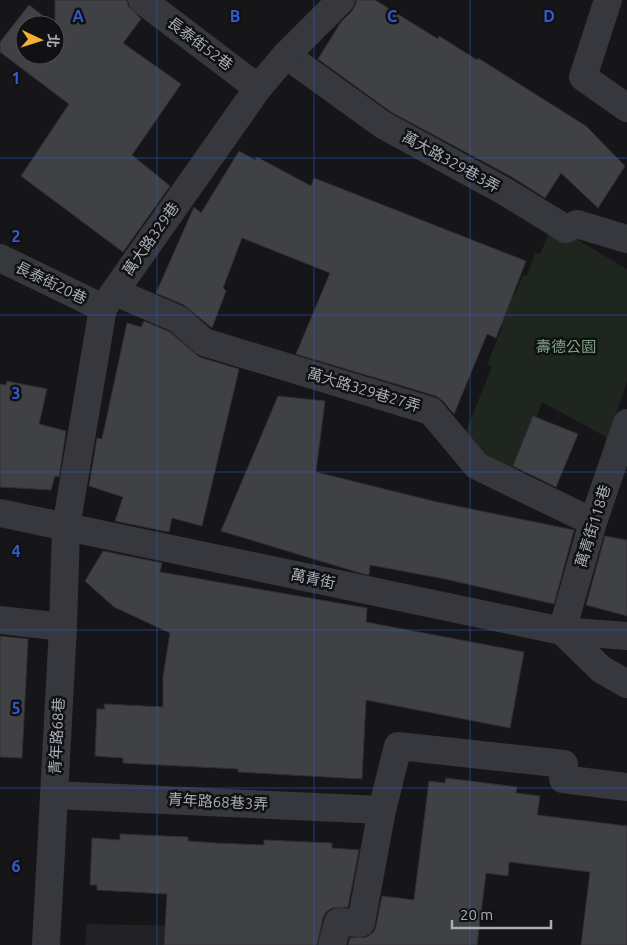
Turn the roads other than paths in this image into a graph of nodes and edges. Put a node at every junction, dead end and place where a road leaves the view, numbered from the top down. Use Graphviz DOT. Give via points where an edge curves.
graph roads {
  1 [pos="142,0"];
  2 [pos="341,0"];
  3 [pos="608,0"];
  4 [pos="286,55"];
  5 [pos="258,88"];
  6 [pos="627,108"];
  7 [pos="627,239"];
  8 [pos="0,258"];
  9 [pos="109,300"];
  10 [pos="627,423"];
  11 [pos="0,513"];
  12 [pos="593,522"];
  13 [pos="66,527"];
  14 [pos="2,620"];
  15 [pos="63,627"];
  16 [pos="562,631"];
  17 [pos="627,636"];
  18 [pos="627,684"];
  19 [pos="627,787"];
  20 [pos="54,795"];
  21 [pos="382,810"];
  22 [pos="46,945"];
  23 [pos="332,945"];
  1 -- 5 [label="street, 長泰街52巷"];
  2 -- 4 [label="street, 萬大路329巷"];
  3 -- 6 [label="street" via="583,77"];
  4 -- 5 [label="street, 萬大路329巷"];
  4 -- 7 [label="street, 萬大路329巷3弄" via="383,125 566,229 577,224"];
  5 -- 9 [label="street, 萬大路329巷"];
  8 -- 9 [label="street, 長泰街20巷"];
  9 -- 12 [label="street, 萬大路329巷27弄" via="178,319 204,342 431,411 477,466"];
  9 -- 13 [label="street, 萬大路329巷"];
  10 -- 12 [label="street, 萬青街118巷"];
  11 -- 13 [label="street, 萬青街"];
  12 -- 16 [label="street, 萬青街118巷"];
  13 -- 15 [label="street, 青年路68巷"];
  13 -- 16 [label="street, 萬青街"];
  14 -- 15 [label="street"];
  15 -- 20 [label="street, 青年路68巷"];
  16 -- 17 [label="street, 萬青街"];
  16 -- 18 [label="street" via="601,669"];
  19 -- 21 [label="street" via="563,778 564,764 398,746"];
  20 -- 21 [label="street, 青年路68巷3弄"];
  20 -- 22 [label="street, 青年路68巷"];
  21 -- 23 [label="street" via="361,923 338,922"];
}
